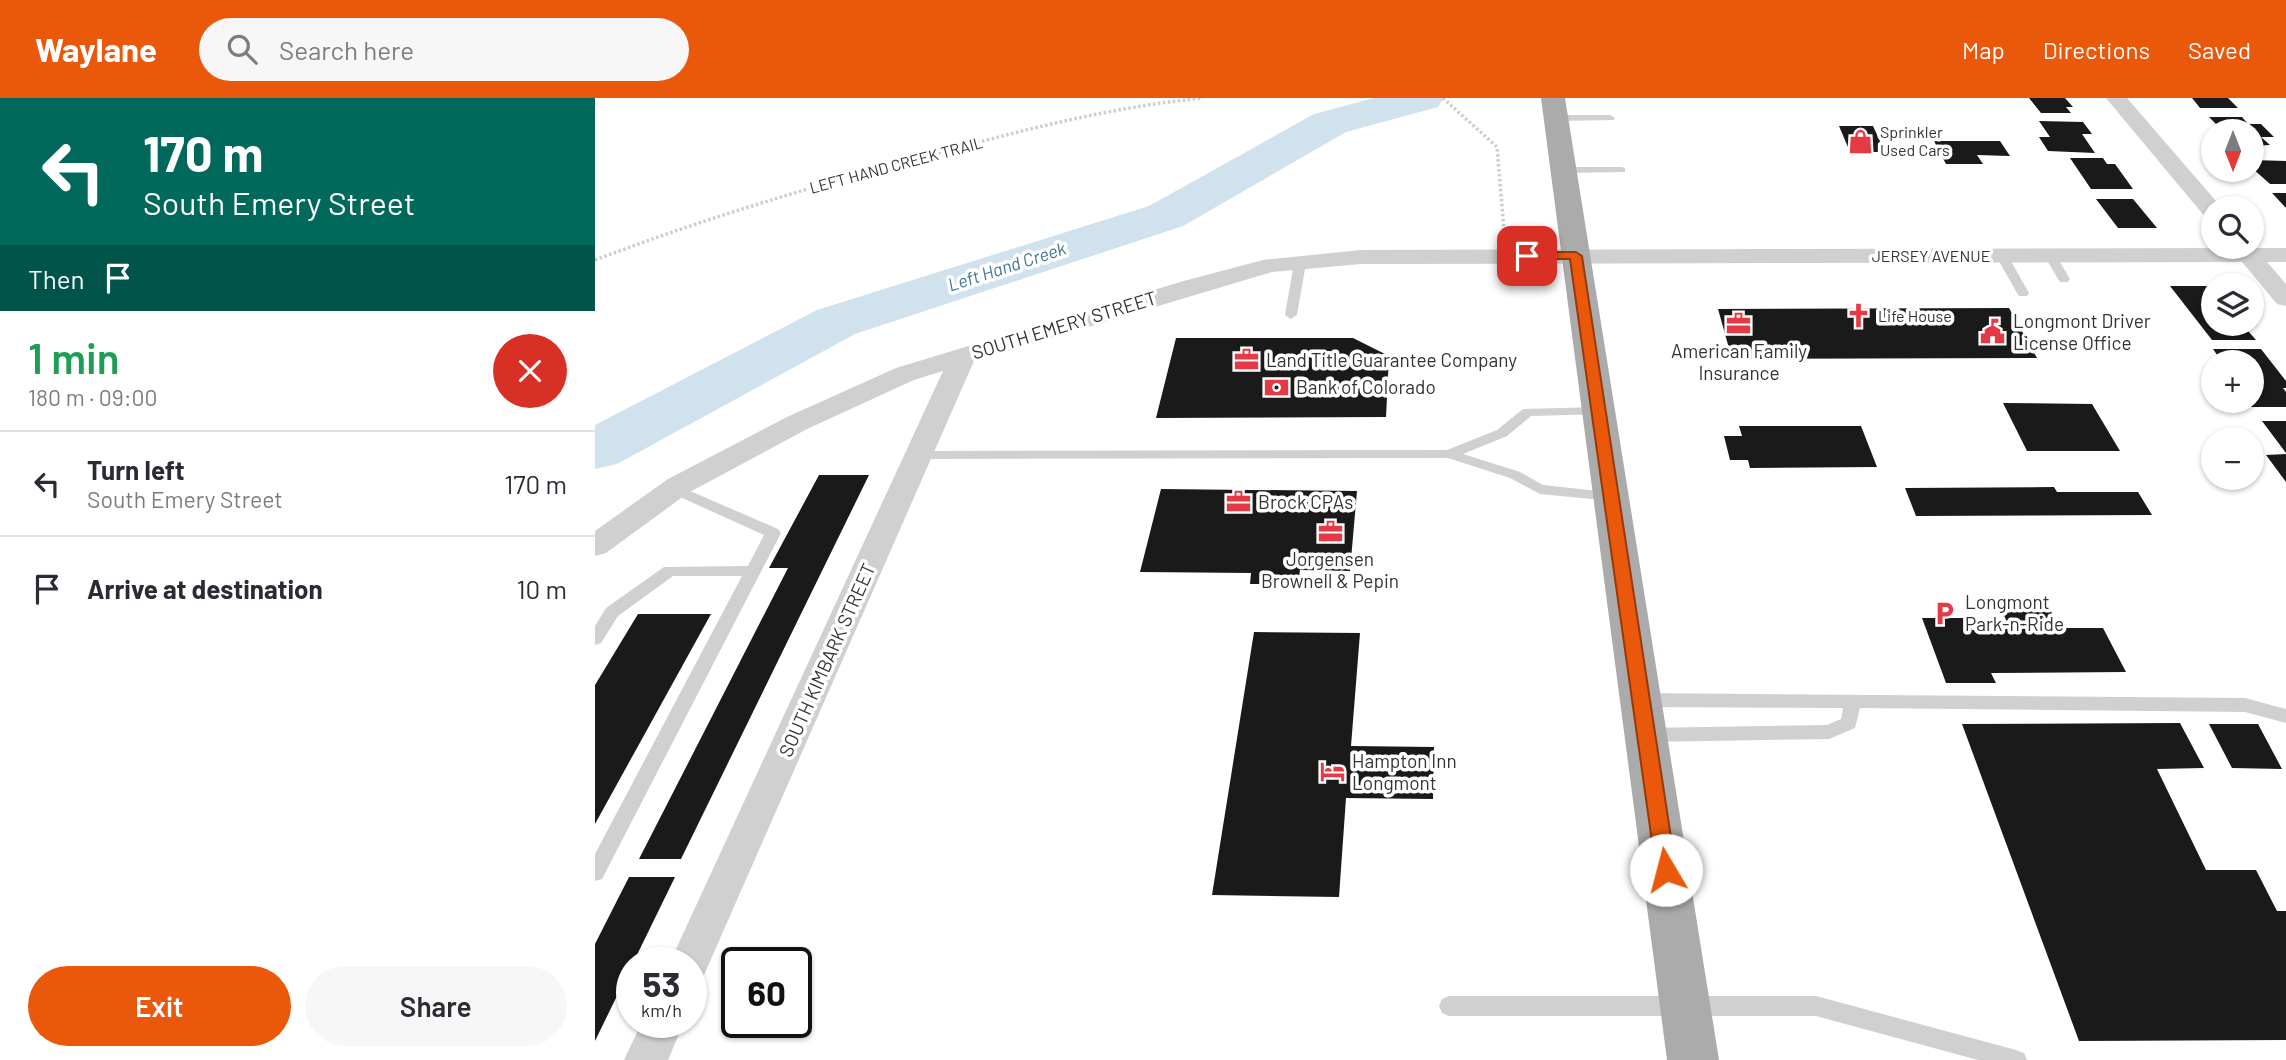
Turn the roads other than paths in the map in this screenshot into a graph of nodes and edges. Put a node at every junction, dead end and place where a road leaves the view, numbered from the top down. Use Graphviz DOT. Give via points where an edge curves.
graph roads {
  1 [pos="2116,98"];
  2 [pos="1554,108"];
  3 [pos="1610,118"];
  4 [pos="1563,170"];
  5 [pos="1621,170"];
  6 [pos="2201,199"];
  7 [pos="2201,252"];
  8 [pos="2264,253"];
  9 [pos="2286,255"];
  10 [pos="1576,256"];
  11 [pos="2002,256"];
  12 [pos="2050,256"];
  13 [pos="2252,259"];
  14 [pos="1300,263"];
  15 [pos="2064,279"];
  16 [pos="2023,293"];
  17 [pos="2286,299"];
  18 [pos="1291,315"];
  19 [pos="963,356"];
  20 [pos="1599,411"];
  21 [pos="1449,454"];
  22 [pos="920,455"];
  23 [pos="674,489"];
  24 [pos="1612,495"];
  25 [pos="595,546"];
  26 [pos="753,571"];
  27 [pos="595,639"];
  28 [pos="1853,700"];
  29 [pos="2286,716"];
  30 [pos="1644,717"];
  31 [pos="595,873"];
  32 [pos="697,947"];
  33 [pos="1449,1006"];
  34 [pos="1685,1006"];
  35 [pos="656,1038"];
  36 [pos="646,1060"];
  37 [pos="1693,1060"];
  38 [pos="2016,1060"];
  1 -- 6 [label="street"];
  2 -- 3 [label="lane"];
  2 -- 4 [label="main road"];
  4 -- 5 [label="lane"];
  4 -- 10 [label="main road"];
  7 -- 12 [label="street, JERSEY AVENUE"];
  8 -- 9 [label="street, JERSEY AVENUE"];
  10 -- 11 [label="street, JERSEY AVENUE"];
  10 -- 14 [label="street, SOUTH EMERY STREET" via="1361,257"];
  10 -- 20 [label="main road"];
  11 -- 12 [label="street, JERSEY AVENUE"];
  11 -- 16 [label="lane"];
  12 -- 15 [label="lane"];
  13 -- 17 [label="street"];
  14 -- 18 [label="lane"];
  14 -- 19 [label="street, SOUTH EMERY STREET" via="1271,265 1189,287"];
  19 -- 22 [label="street, SOUTH KIMBARK STREET"];
  19 -- 23 [label="street, SOUTH EMERY STREET" via="905,374 809,418"];
  20 -- 21 [label="lane" via="1528,412 1502,433"];
  20 -- 24 [label="main road"];
  21 -- 22 [label="lane"];
  21 -- 24 [label="lane" via="1515,475 1541,489"];
  22 -- 32 [label="street, SOUTH KIMBARK STREET"];
  23 -- 25 [label="street, SOUTH EMERY STREET"];
  23 -- 26 [label="lane" via="773,533"];
  24 -- 30 [label="main road"];
  26 -- 27 [label="lane" via="670,571 612,612"];
  26 -- 31 [label="lane"];
  28 -- 29 [label="lane" via="2245,705"];
  28 -- 30 [label="lane"];
  28 -- 30 [label="lane" via="1849,723 1829,732"];
  30 -- 34 [label="main road"];
  33 -- 34 [label="lane"];
  34 -- 37 [label="main road"];
  34 -- 38 [label="lane" via="1816,1006"];
  35 -- 36 [label="street"];
}
